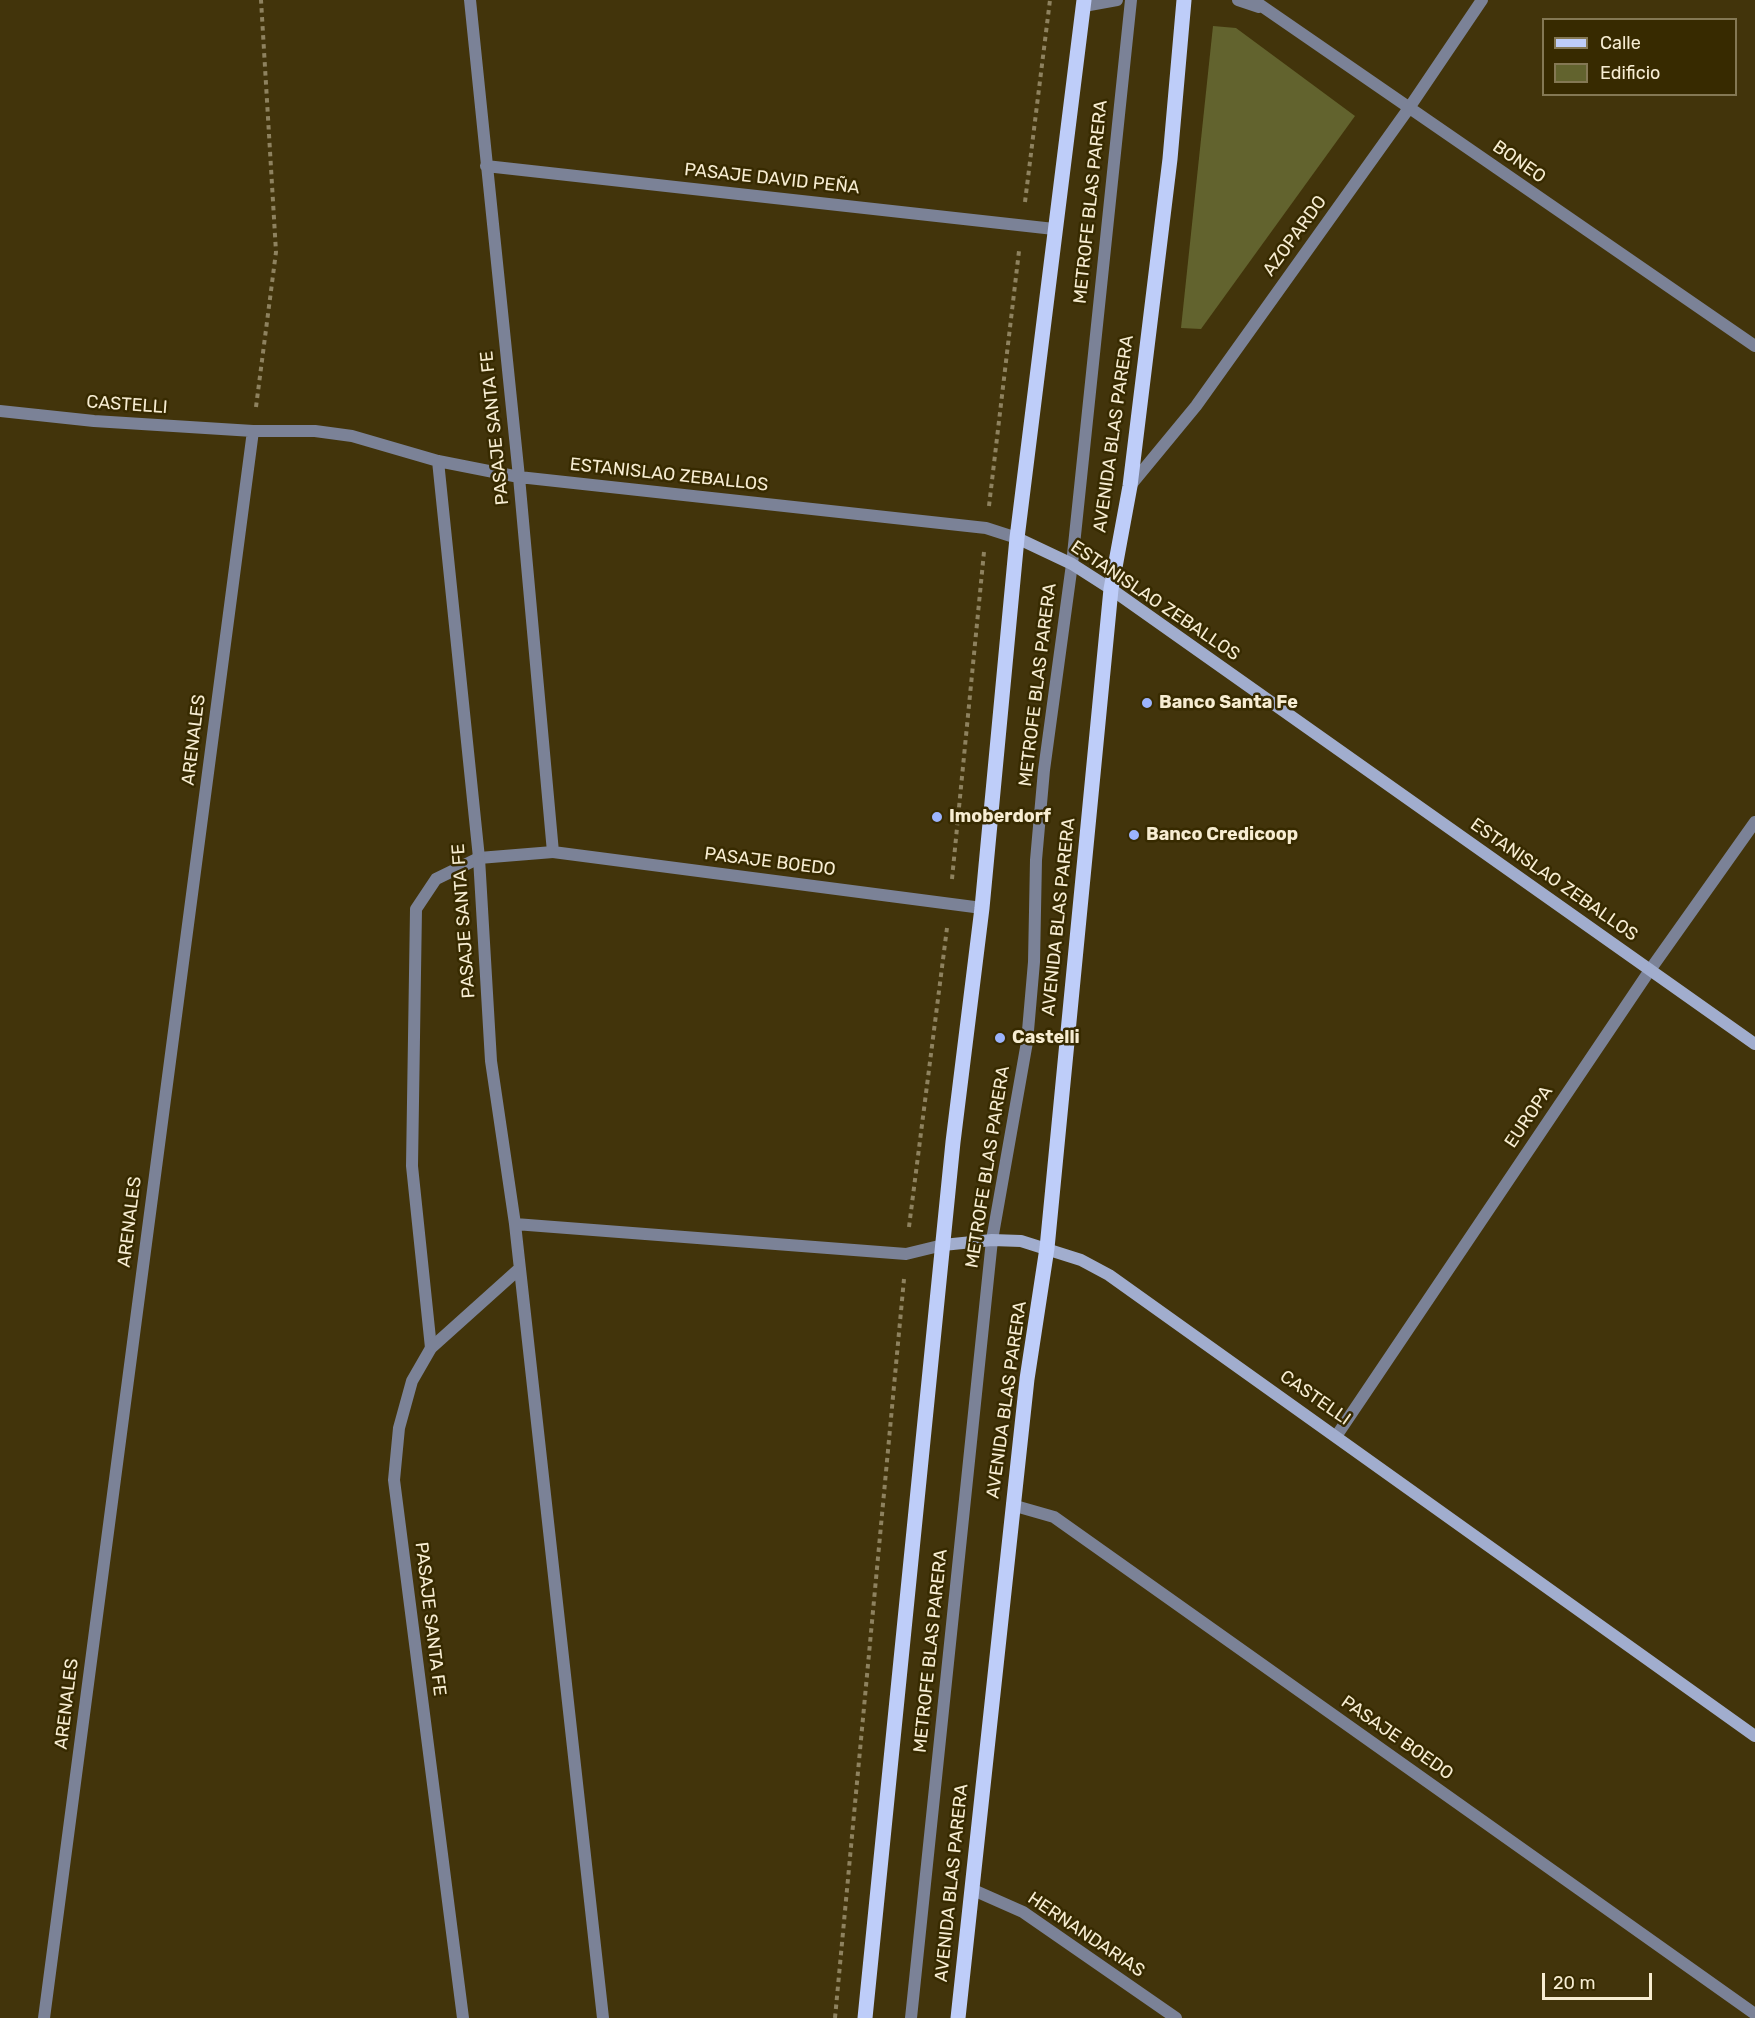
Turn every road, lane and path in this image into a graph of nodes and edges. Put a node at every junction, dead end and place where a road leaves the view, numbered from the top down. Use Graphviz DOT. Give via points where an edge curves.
graph roads {
  1 [pos="261,0"];
  2 [pos="470,0"];
  3 [pos="1050,0"];
  4 [pos="1117,0"];
  5 [pos="1131,0"];
  6 [pos="1184,0"];
  7 [pos="1238,0"];
  8 [pos="1482,0"];
  9 [pos="1084,3"];
  10 [pos="1258,4"];
  11 [pos="1409,108"];
  12 [pos="486,166"];
  13 [pos="1022,225"];
  14 [pos="1054,229"];
  15 [pos="1755,346"];
  16 [pos="0,411"];
  17 [pos="253,431"];
  18 [pos="438,461"];
  19 [pos="519,477"];
  20 [pos="1130,486"];
  21 [pos="986,528"];
  22 [pos="1017,538"];
  23 [pos="1072,564"];
  24 [pos="1111,589"];
  25 [pos="1755,822"];
  26 [pos="553,852"];
  27 [pos="479,858"];
  28 [pos="950,904"];
  29 [pos="982,908"];
  30 [pos="1650,970"];
  31 [pos="1755,1044"];
  32 [pos="515,1224"];
  33 [pos="992,1240"];
  34 [pos="943,1245"];
  35 [pos="1047,1248"];
  36 [pos="906,1254"];
  37 [pos="519,1269"];
  38 [pos="431,1348"];
  39 [pos="1336,1435"];
  40 [pos="1012,1504"];
  41 [pos="1755,1736"];
  42 [pos="971,1889"];
  43 [pos="1755,2014"];
  44 [pos="44,2018"];
  45 [pos="463,2018"];
  46 [pos="603,2018"];
  47 [pos="835,2018"];
  48 [pos="865,2018"];
  49 [pos="911,2018"];
  50 [pos="958,2018"];
  51 [pos="1176,2018"];
  1 -- 17 [label="path" via="276,252"];
  2 -- 12 [label="street, PASAJE SANTA FE"];
  3 -- 13 [label="path"];
  4 -- 9 [label="street"];
  5 -- 23 [label="street, METROFE BLAS PARERA"];
  6 -- 20 [label="main road, AVENIDA BLAS PARERA" via="1170,159"];
  7 -- 10 [label="street, BONEO"];
  8 -- 11 [label="street, AZOPARDO"];
  9 -- 14 [label="main road"];
  10 -- 11 [label="street, BONEO"];
  11 -- 15 [label="street, BONEO"];
  11 -- 20 [label="street, AZOPARDO" via="1196,405"];
  12 -- 13 [label="street, PASAJE DAVID PEÑA"];
  12 -- 19 [label="street, PASAJE SANTA FE"];
  13 -- 14 [label="street, PASAJE DAVID PEÑA"];
  13 -- 21 [label="path"];
  14 -- 22 [label="main road"];
  16 -- 17 [label="street, CASTELLI"];
  17 -- 18 [label="street, ESTANISLAO ZEBALLOS" via="315,431 352,436"];
  17 -- 44 [label="street, ARENALES"];
  18 -- 19 [label="street, ESTANISLAO ZEBALLOS"];
  18 -- 27 [label="street, PASAJE SANTA FE"];
  19 -- 21 [label="street, ESTANISLAO ZEBALLOS"];
  19 -- 26 [label="street, PASAJE SANTA FE"];
  20 -- 24 [label="main road, AVENIDA BLAS PARERA"];
  21 -- 22 [label="street, ESTANISLAO ZEBALLOS"];
  21 -- 28 [label="path"];
  22 -- 23 [label="main road, ESTANISLAO ZEBALLOS"];
  22 -- 29 [label="main road"];
  23 -- 24 [label="main road, ESTANISLAO ZEBALLOS"];
  23 -- 33 [label="street, METROFE BLAS PARERA" via="1044,770 1027,1042"];
  24 -- 30 [label="main road, ESTANISLAO ZEBALLOS"];
  24 -- 35 [label="main road, AVENIDA BLAS PARERA"];
  25 -- 30 [label="street, EUROPA"];
  26 -- 27 [label="street, PASAJE BOEDO"];
  26 -- 28 [label="street, PASAJE BOEDO"];
  27 -- 32 [label="street, PASAJE SANTA FE" via="491,1061"];
  27 -- 38 [label="street" via="436,879 416,909 412,1166"];
  28 -- 29 [label="street, PASAJE BOEDO"];
  28 -- 36 [label="path"];
  29 -- 34 [label="main road"];
  30 -- 31 [label="main road, ESTANISLAO ZEBALLOS"];
  30 -- 39 [label="street, EUROPA"];
  32 -- 36 [label="street, CASTELLI"];
  32 -- 37 [label="street, PASAJE SANTA FE"];
  33 -- 34 [label="main road, CASTELLI"];
  33 -- 35 [label="main road, CASTELLI" via="1021,1241"];
  33 -- 49 [label="street, METROFE BLAS PARERA"];
  34 -- 36 [label="street, CASTELLI"];
  34 -- 48 [label="main road"];
  35 -- 39 [label="main road, CASTELLI" via="1109,1275"];
  35 -- 40 [label="main road, AVENIDA BLAS PARERA"];
  36 -- 47 [label="path"];
  37 -- 38 [label="street, PASAJE SANTA FE"];
  37 -- 46 [label="street, PASAJE SANTA FE"];
  38 -- 45 [label="street, PASAJE SANTA FE" via="412,1381 399,1428 394,1480"];
  39 -- 41 [label="main road, CASTELLI"];
  40 -- 42 [label="main road, AVENIDA BLAS PARERA"];
  40 -- 43 [label="street, PASAJE BOEDO" via="1054,1516"];
  42 -- 50 [label="main road, AVENIDA BLAS PARERA"];
  42 -- 51 [label="street, HERNANDARIAS" via="1023,1912"];
}
